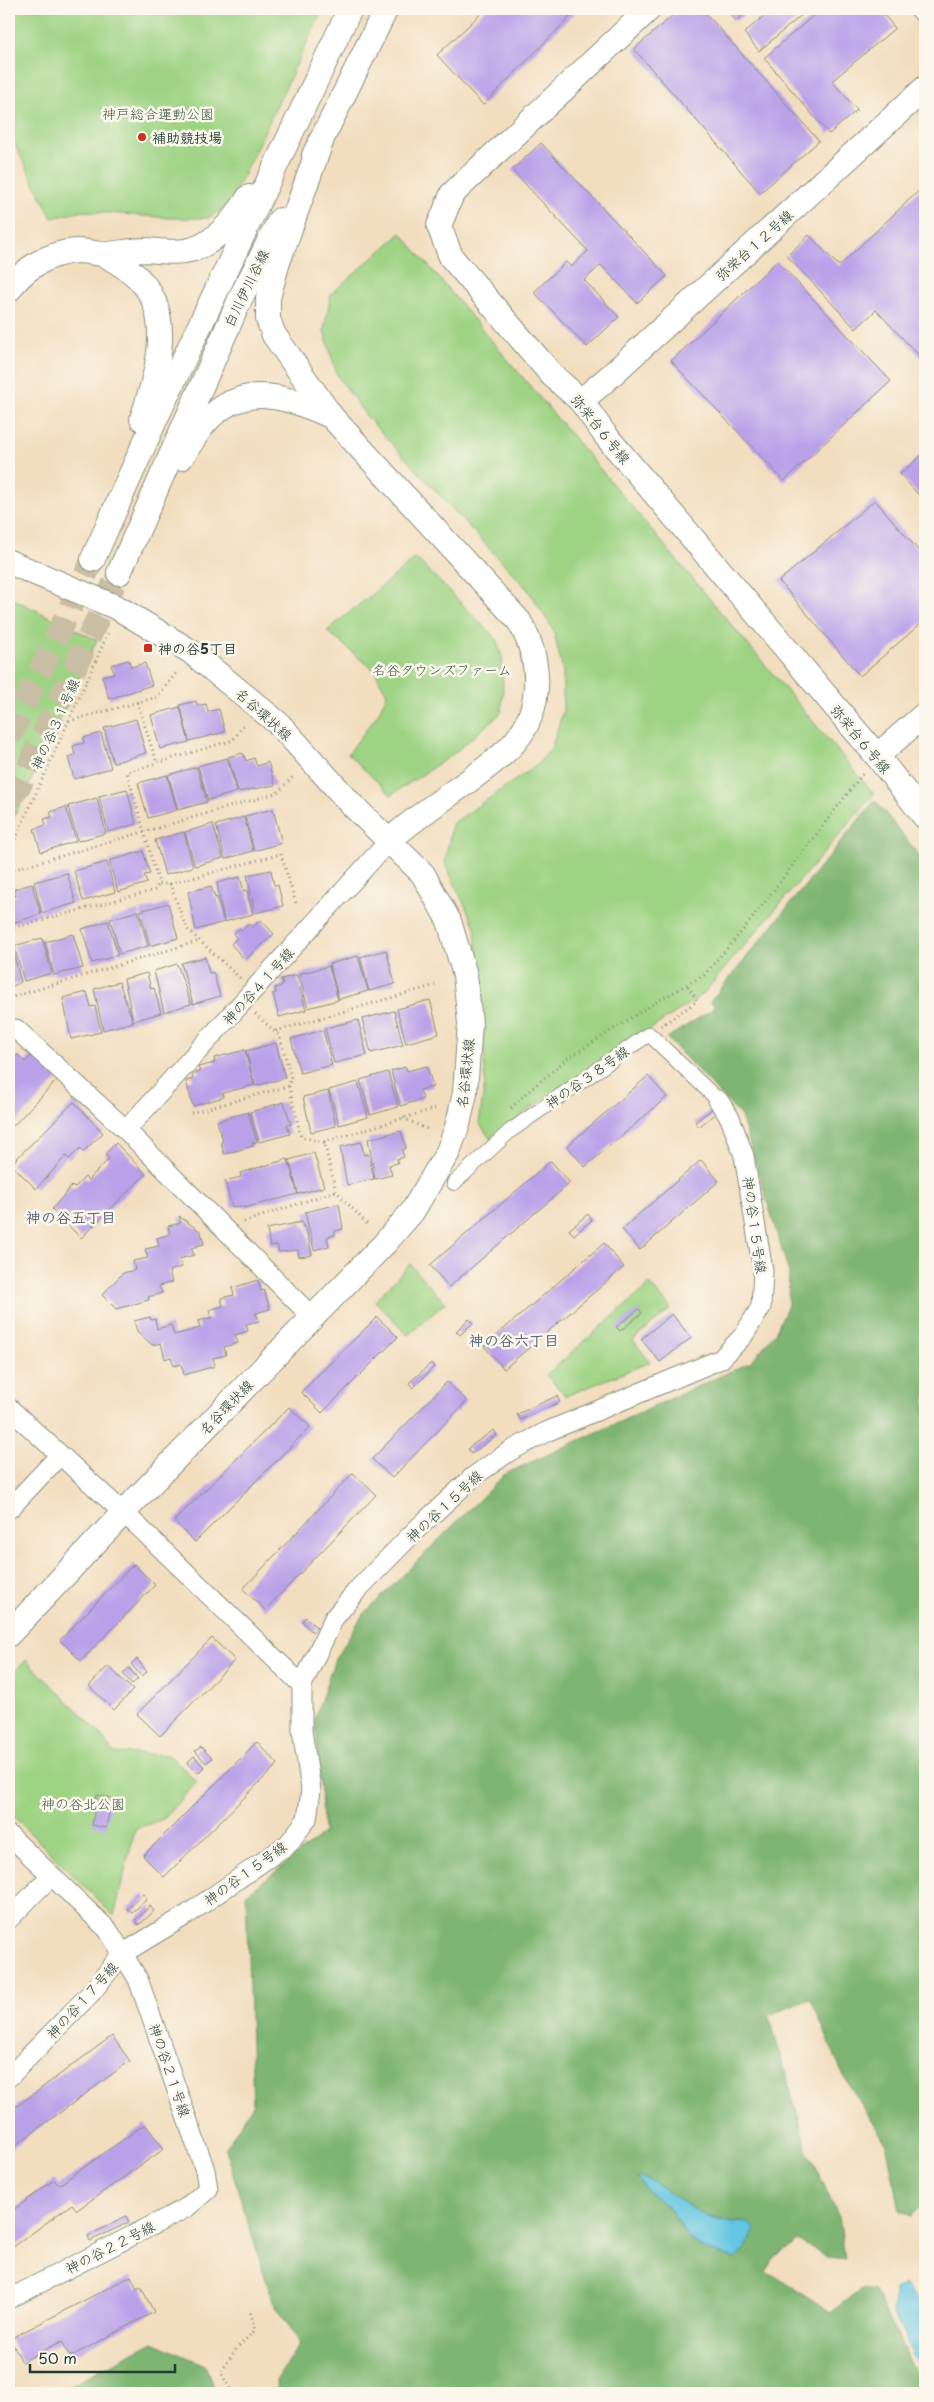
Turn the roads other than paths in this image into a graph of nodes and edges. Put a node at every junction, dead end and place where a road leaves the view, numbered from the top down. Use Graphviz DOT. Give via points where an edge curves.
graph roads {
  1 [pos="350,9"];
  2 [pos="386,9"];
  3 [pos="649,9"];
  4 [pos="925,88"];
  5 [pos="321,142"];
  6 [pos="282,151"];
  7 [pos="104,254"];
  8 [pos="9,290"];
  9 [pos="581,401"];
  10 [pos="331,416"];
  11 [pos="153,496"];
  12 [pos="109,522"];
  13 [pos="93,559"];
  14 [pos="9,562"];
  15 [pos="119,573"];
  16 [pos="925,714"];
  17 [pos="877,756"];
  18 [pos="925,817"];
  19 [pos="389,841"];
  20 [pos="16,1029"];
  21 [pos="718,1100"];
  22 [pos="126,1130"];
  23 [pos="454,1183"];
  24 [pos="313,1318"];
  25 [pos="9,1408"];
  26 [pos="59,1456"];
  27 [pos="9,1509"];
  28 [pos="123,1513"];
  29 [pos="9,1634"];
  30 [pos="302,1685"];
  31 [pos="9,1836"];
  32 [pos="51,1876"];
  33 [pos="9,1919"];
  34 [pos="122,1954"];
  35 [pos="9,2077"];
  36 [pos="208,2189"];
  37 [pos="9,2299"];
  1 -- 6 [label="street, 白川伊川谷線"];
  2 -- 5 [label="street, 白川伊川谷線"];
  3 -- 9 [label="street, 弥栄台６号線" via="452,194 439,226 452,257 552,375"];
  4 -- 9 [label="street, 弥栄台１２号線"];
  5 -- 10 [label="street" via="277,266 268,298 268,319 274,335"];
  5 -- 11 [label="street, 白川伊川谷線" via="241,297"];
  6 -- 7 [label="street" via="235,218 214,238 178,253 144,250"];
  6 -- 12 [label="street, 白川伊川谷線"];
  7 -- 8 [label="street" via="77,251 46,258 30,267"];
  7 -- 12 [label="street" via="139,278 157,309 161,328 160,352 151,392"];
  9 -- 17 [label="street, 弥栄台６号線" via="606,436"];
  10 -- 11 [label="street" via="298,401 254,394 235,401 204,423"];
  10 -- 19 [label="street" via="519,621 527,634 536,665 534,703 526,725 506,752"];
  11 -- 15 [label="street, 白川伊川谷線"];
  12 -- 13 [label="street, 白川伊川谷線"];
  14 -- 19 [label="street, 名谷環状線" via="118,608 190,651 279,724"];
  16 -- 17 [label="street"];
  17 -- 18 [label="street, 弥栄台６号線"];
  19 -- 22 [label="street, 神の谷４１号線"];
  19 -- 24 [label="street, 名谷環状線" via="423,874 449,921 466,975 470,1023 465,1093 448,1152 412,1212"];
  20 -- 22 [label="street"];
  21 -- 23 [label="street, 神の谷３８号線" via="649,1034 510,1130"];
  21 -- 30 [label="street, 神の谷１５号線" via="730,1118 744,1156 763,1271 760,1307 743,1336 721,1359 546,1432 474,1476 359,1588 334,1618"];
  22 -- 24 [label="street"];
  24 -- 28 [label="street, 名谷環状線"];
  25 -- 26 [label="street"];
  26 -- 27 [label="street"];
  26 -- 28 [label="street"];
  28 -- 29 [label="street, 名谷環状線"];
  28 -- 30 [label="street"];
  30 -- 34 [label="street, 神の谷１５号線" via="302,1730 311,1790 307,1819 288,1844 188,1914"];
  31 -- 32 [label="street, 神の谷１７号線"];
  32 -- 33 [label="street"];
  32 -- 34 [label="street, 神の谷１７号線" via="108,1930"];
  34 -- 35 [label="street, 神の谷１７号線" via="91,1993"];
  34 -- 36 [label="street, 神の谷２１号線" via="138,1979 205,2170"];
  36 -- 37 [label="street, 神の谷２２号線" via="186,2208"];
}
